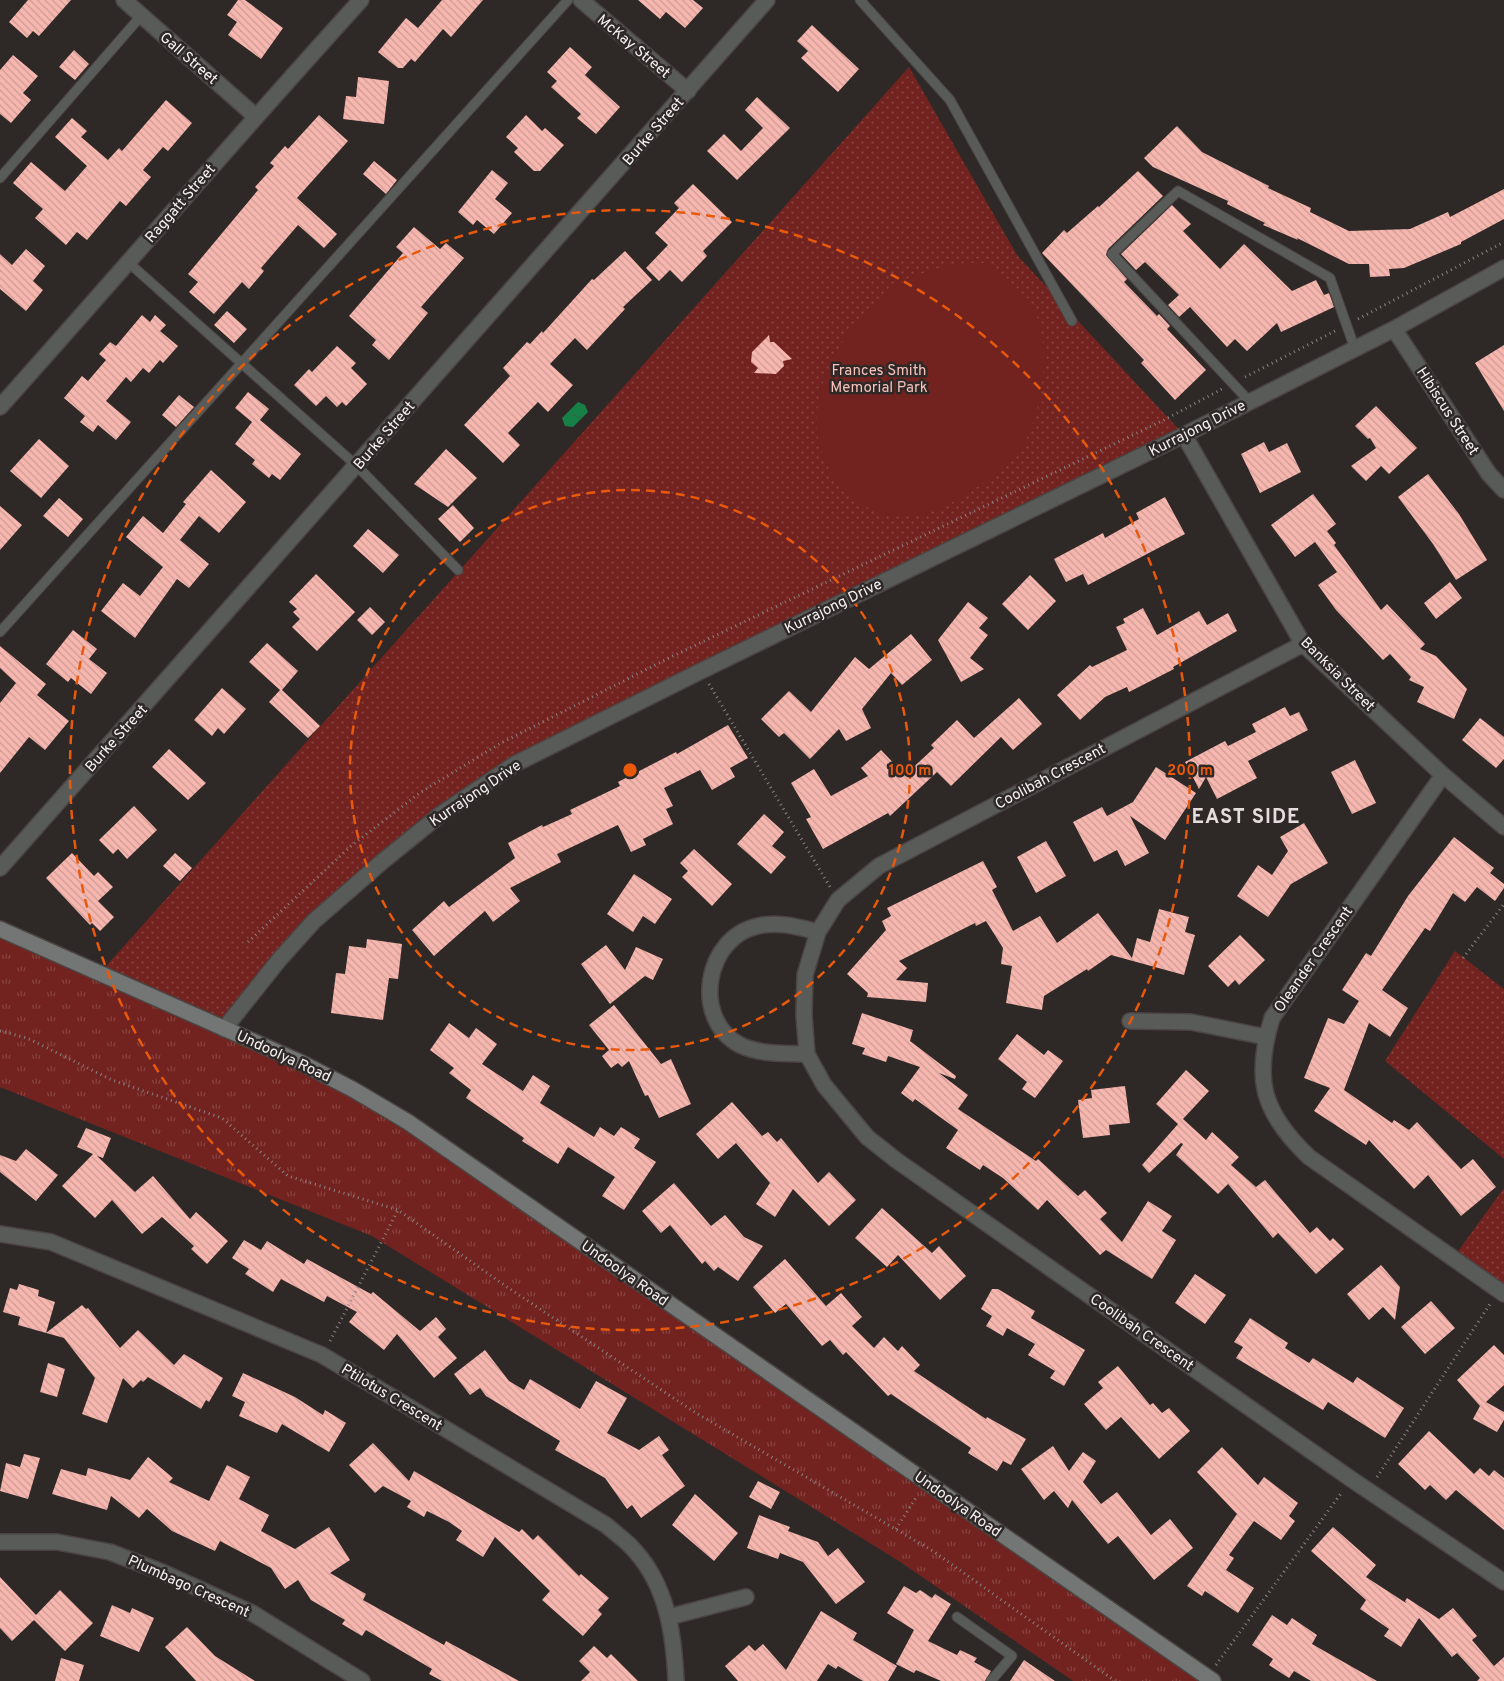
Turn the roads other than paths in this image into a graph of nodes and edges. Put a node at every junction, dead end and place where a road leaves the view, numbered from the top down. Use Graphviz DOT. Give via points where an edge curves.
graph roads {
  1 [pos="124,0"];
  2 [pos="361,0"];
  3 [pos="568,0"];
  4 [pos="581,0"];
  5 [pos="767,0"];
  6 [pos="860,0"];
  7 [pos="141,16"];
  8 [pos="688,92"];
  9 [pos="255,116"];
  10 [pos="0,178"];
  11 [pos="129,263"];
  12 [pos="1504,268"];
  13 [pos="1072,321"];
  14 [pos="1394,329"];
  15 [pos="1354,349"];
  16 [pos="240,363"];
  17 [pos="1250,402"];
  18 [pos="0,407"];
  19 [pos="1184,435"];
  20 [pos="357,466"];
  21 [pos="1504,490"];
  22 [pos="458,570"];
  23 [pos="0,632"];
  24 [pos="1303,644"];
  25 [pos="1443,775"];
  26 [pos="1504,827"];
  27 [pos="0,868"];
  28 [pos="0,929"];
  29 [pos="818,932"];
  30 [pos="1130,1021"];
  31 [pos="224,1029"];
  32 [pos="1266,1036"];
  33 [pos="807,1054"];
  34 [pos="0,1234"];
  35 [pos="1502,1292"];
  36 [pos="0,1542"];
  37 [pos="1504,1582"];
  38 [pos="746,1598"];
  39 [pos="669,1617"];
  40 [pos="957,1617"];
  41 [pos="1210,1679"];
  42 [pos="362,1681"];
  43 [pos="676,1681"];
  44 [pos="991,1681"];
  1 -- 7 [label="street, Gall Street"];
  2 -- 9 [label="street, Raggatt Street"];
  3 -- 16 [label="lane"];
  4 -- 8 [label="street, McKay Street"];
  5 -- 8 [label="street, Burke Street"];
  6 -- 13 [label="lane" via="950,100"];
  7 -- 9 [label="street, Gall Street"];
  7 -- 10 [label="lane"];
  8 -- 20 [label="street, Burke Street"];
  9 -- 11 [label="street, Raggatt Street"];
  11 -- 16 [label="lane"];
  11 -- 18 [label="street, Raggatt Street"];
  12 -- 14 [label="street, Kurrajong Drive"];
  14 -- 15 [label="street, Kurrajong Drive"];
  14 -- 21 [label="street, Hibiscus Street" via="1489,474"];
  15 -- 17 [label="street, Kurrajong Drive"];
  15 -- 17 [label="lane" via="1330,278 1178,190 1112,254"];
  16 -- 20 [label="lane"];
  16 -- 23 [label="lane"];
  17 -- 19 [label="street, Kurrajong Drive"];
  19 -- 24 [label="street, Banksia Street"];
  19 -- 31 [label="street, Kurrajong Drive" via="515,764 441,814 314,921"];
  20 -- 22 [label="lane"];
  20 -- 27 [label="street, Burke Street"];
  24 -- 25 [label="street, Banksia Street"];
  24 -- 29 [label="street, Coolibah Crescent" via="879,866 838,900"];
  25 -- 26 [label="street, Banksia Street"];
  25 -- 32 [label="street, Oleander Crescent" via="1291,989 1272,1018"];
  28 -- 31 [label="main road, Undoolya Road"];
  29 -- 33 [label="street, Coolibah Crescent" via="805,975"];
  29 -- 33 [label="street" via="780,924 756,926 736,936 711,970 709,995 712,1013 725,1032 739,1044 766,1053"];
  30 -- 32 [label="street" via="1191,1022"];
  31 -- 41 [label="main road, Undoolya Road" via="300,1062 408,1122"];
  32 -- 35 [label="street, Oleander Crescent" via="1262,1060 1266,1096 1287,1136 1309,1158"];
  33 -- 37 [label="street, Coolibah Crescent" via="843,1110 867,1137 896,1160 1351,1479"];
  34 -- 39 [label="street, Ptilotus Crescent" via="51,1242 322,1355 606,1525 635,1551 655,1579"];
  36 -- 42 [label="street, Plumbago Crescent" via="57,1542 110,1552 252,1613"];
  38 -- 39 [label="street"];
  39 -- 43 [label="street, Ptilotus Crescent"];
  40 -- 44 [label="lane" via="1012,1656"];
}
